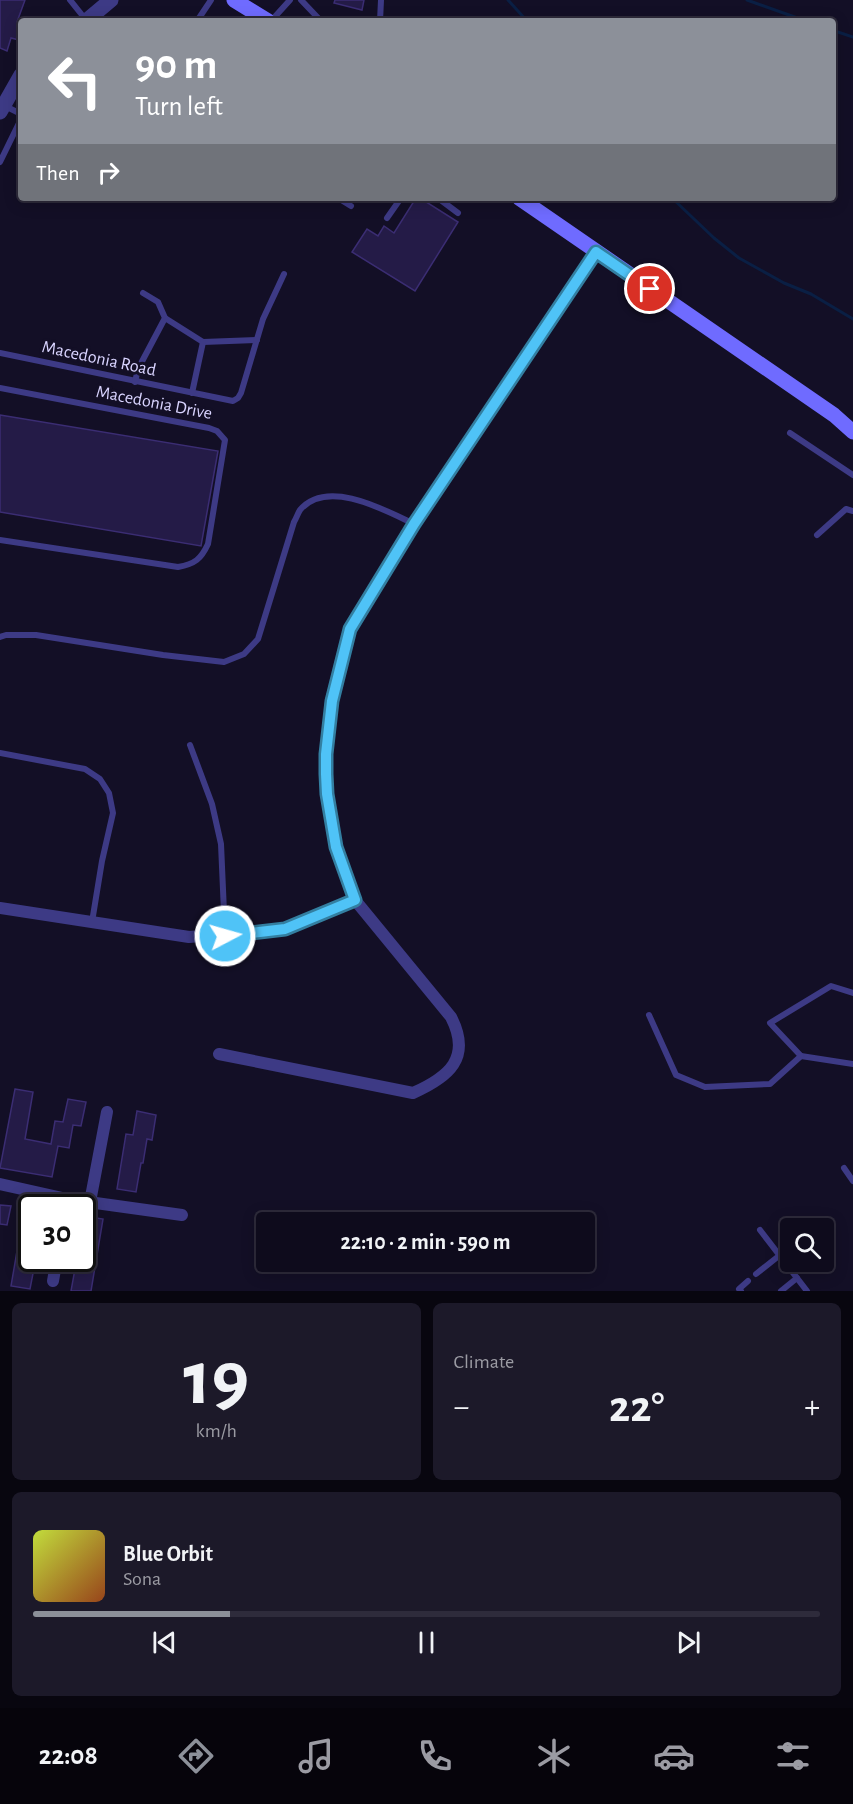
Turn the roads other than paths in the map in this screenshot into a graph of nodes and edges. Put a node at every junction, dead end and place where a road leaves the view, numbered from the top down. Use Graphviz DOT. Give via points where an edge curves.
graph roads {
  1 [pos="70,0"];
  2 [pos="111,0"];
  3 [pos="211,0"];
  4 [pos="234,0"];
  5 [pos="290,0"];
  6 [pos="301,0"];
  7 [pos="381,0"];
  8 [pos="84,18"];
  9 [pos="90,18"];
  10 [pos="199,18"];
  11 [pos="264,18"];
  12 [pos="272,18"];
  13 [pos="318,18"];
  14 [pos="380,18"];
  15 [pos="18,80"];
  16 [pos="2,109"];
  17 [pos="18,113"];
  18 [pos="18,125"];
  19 [pos="0,162"];
  20 [pos="343,201"];
  21 [pos="399,201"];
  22 [pos="442,201"];
  23 [pos="523,201"];
  24 [pos="351,206"];
  25 [pos="458,213"];
  26 [pos="387,218"];
  27 [pos="596,252"];
  28 [pos="284,274"];
  29 [pos="143,293"];
  30 [pos="165,318"];
  31 [pos="257,340"];
  32 [pos="204,342"];
  33 [pos="0,353"];
  34 [pos="135,382"];
  35 [pos="0,388"];
  36 [pos="192,393"];
  37 [pos="853,432"];
  38 [pos="790,433"];
  39 [pos="853,475"];
  40 [pos="853,511"];
  41 [pos="414,524"];
  42 [pos="817,535"];
  43 [pos="0,540"];
  44 [pos="0,637"];
  45 [pos="190,745"];
  46 [pos="0,753"];
  47 [pos="355,900"];
  48 [pos="0,908"];
  49 [pos="92,922"];
  50 [pos="225,936"];
  51 [pos="853,993"];
  52 [pos="649,1015"];
  53 [pos="219,1054"];
  54 [pos="801,1056"];
  55 [pos="853,1064"];
  56 [pos="107,1112"];
  57 [pos="844,1168"];
  58 [pos="853,1180"];
  59 [pos="0,1184"];
  60 [pos="35,1194"];
  61 [pos="92,1194"];
  62 [pos="96,1203"];
  63 [pos="182,1215"];
  64 [pos="760,1230"];
  65 [pos="780,1255"];
  66 [pos="55,1272"];
  67 [pos="793,1272"];
  68 [pos="756,1274"];
  69 [pos="797,1278"];
  70 [pos="53,1281"];
  71 [pos="748,1281"];
  72 [pos="741,1291"];
  73 [pos="781,1291"];
  74 [pos="807,1291"];
  1 -- 8 [label="lane"];
  2 -- 9 [label="street"];
  3 -- 10 [label="lane"];
  4 -- 11 [label="main road"];
  5 -- 12 [label="lane"];
  6 -- 13 [label="lane"];
  7 -- 14 [label="lane"];
  15 -- 16 [label="street"];
  16 -- 17 [label="lane"];
  18 -- 19 [label="lane"];
  20 -- 24 [label="lane"];
  21 -- 26 [label="lane"];
  22 -- 25 [label="lane"];
  23 -- 27 [label="main road"];
  27 -- 37 [label="main road" via="834,415"];
  27 -- 41 [label="street"];
  28 -- 31 [label="lane"];
  29 -- 30 [label="lane" via="158,302"];
  30 -- 32 [label="lane"];
  30 -- 34 [label="lane"];
  31 -- 32 [label="lane"];
  31 -- 36 [label="lane, Macedonia Road" via="238,398 233,401"];
  32 -- 36 [label="lane"];
  33 -- 34 [label="lane, Macedonia Road"];
  34 -- 36 [label="lane, Macedonia Road"];
  35 -- 43 [label="lane, Macedonia Drive" via="209,429 225,440 208,544 192,565 178,567"];
  38 -- 39 [label="lane"];
  40 -- 42 [label="lane" via="846,509"];
  41 -- 44 [label="lane" via="369,503 340,497 318,498 301,509 258,639 244,654 224,662 36,635"];
  41 -- 47 [label="street" via="350,629 332,701 326,754 327,794 336,847"];
  45 -- 50 [label="lane" via="212,804 221,844"];
  46 -- 49 [label="lane" via="85,769 100,779 109,793 113,813"];
  47 -- 50 [label="street" via="285,929"];
  47 -- 53 [label="street" via="451,1017 458,1032 459,1052 451,1070 434,1084 413,1093"];
  48 -- 49 [label="street"];
  49 -- 50 [label="street" via="189,937"];
  51 -- 54 [label="lane" via="831,986 770,1023"];
  52 -- 54 [label="lane" via="676,1075 705,1087 770,1084"];
  54 -- 55 [label="lane"];
  56 -- 61 [label="street"];
  57 -- 58 [label="lane"];
  59 -- 60 [label="street"];
  62 -- 63 [label="street"];
  64 -- 65 [label="lane"];
  65 -- 68 [label="lane"];
  66 -- 70 [label="street"];
  67 -- 69 [label="lane"];
  69 -- 73 [label="lane"];
  69 -- 74 [label="lane"];
  71 -- 72 [label="lane" via="739,1288"];
}
